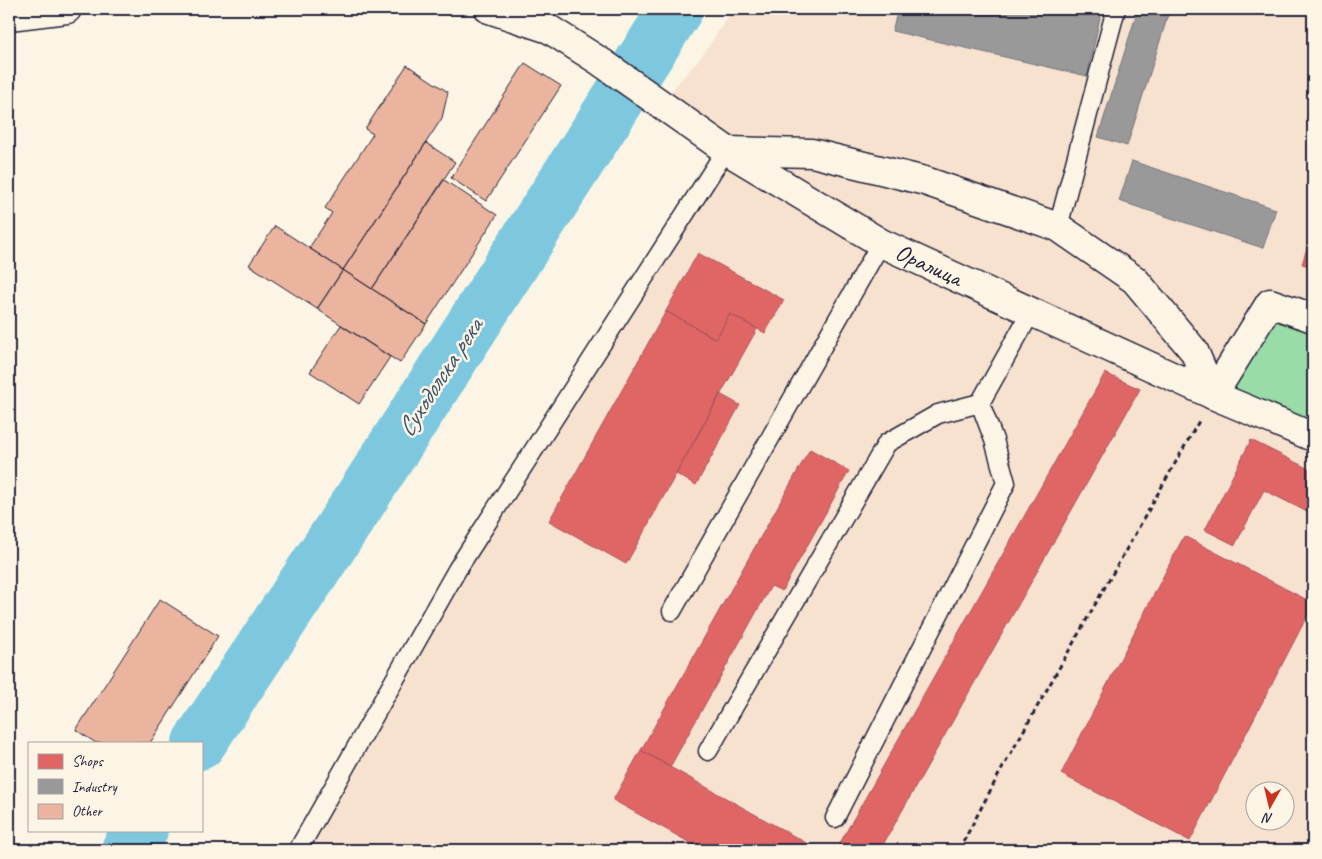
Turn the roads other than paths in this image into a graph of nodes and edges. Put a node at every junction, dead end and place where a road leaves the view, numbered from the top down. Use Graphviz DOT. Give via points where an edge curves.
graph roads {
  1 [pos="67,9"];
  2 [pos="489,9"];
  3 [pos="1116,9"];
  4 [pos="9,16"];
  5 [pos="726,150"];
  6 [pos="1058,227"];
  7 [pos="881,242"];
  8 [pos="1031,312"];
  9 [pos="1313,318"];
  10 [pos="1213,396"];
  11 [pos="980,403"];
  12 [pos="1313,437"];
  13 [pos="672,611"];
  14 [pos="708,751"];
  15 [pos="835,818"];
  16 [pos="298,850"];
  1 -- 4 [label="street"];
  2 -- 5 [label="street, Оралица" via="549,29"];
  3 -- 6 [label="lane"];
  5 -- 6 [label="street" via="812,153 925,182"];
  5 -- 7 [label="street, Оралица"];
  5 -- 16 [label="lane" via="458,568"];
  6 -- 10 [label="street" via="1135,280 1194,351"];
  7 -- 8 [label="street, Оралица"];
  7 -- 13 [label="lane"];
  8 -- 10 [label="street, Оралица"];
  8 -- 11 [label="lane"];
  9 -- 10 [label="street" via="1270,303"];
  10 -- 12 [label="street, Оралица"];
  11 -- 14 [label="lane" via="938,414 887,443"];
  11 -- 15 [label="lane" via="1006,483"];
}
